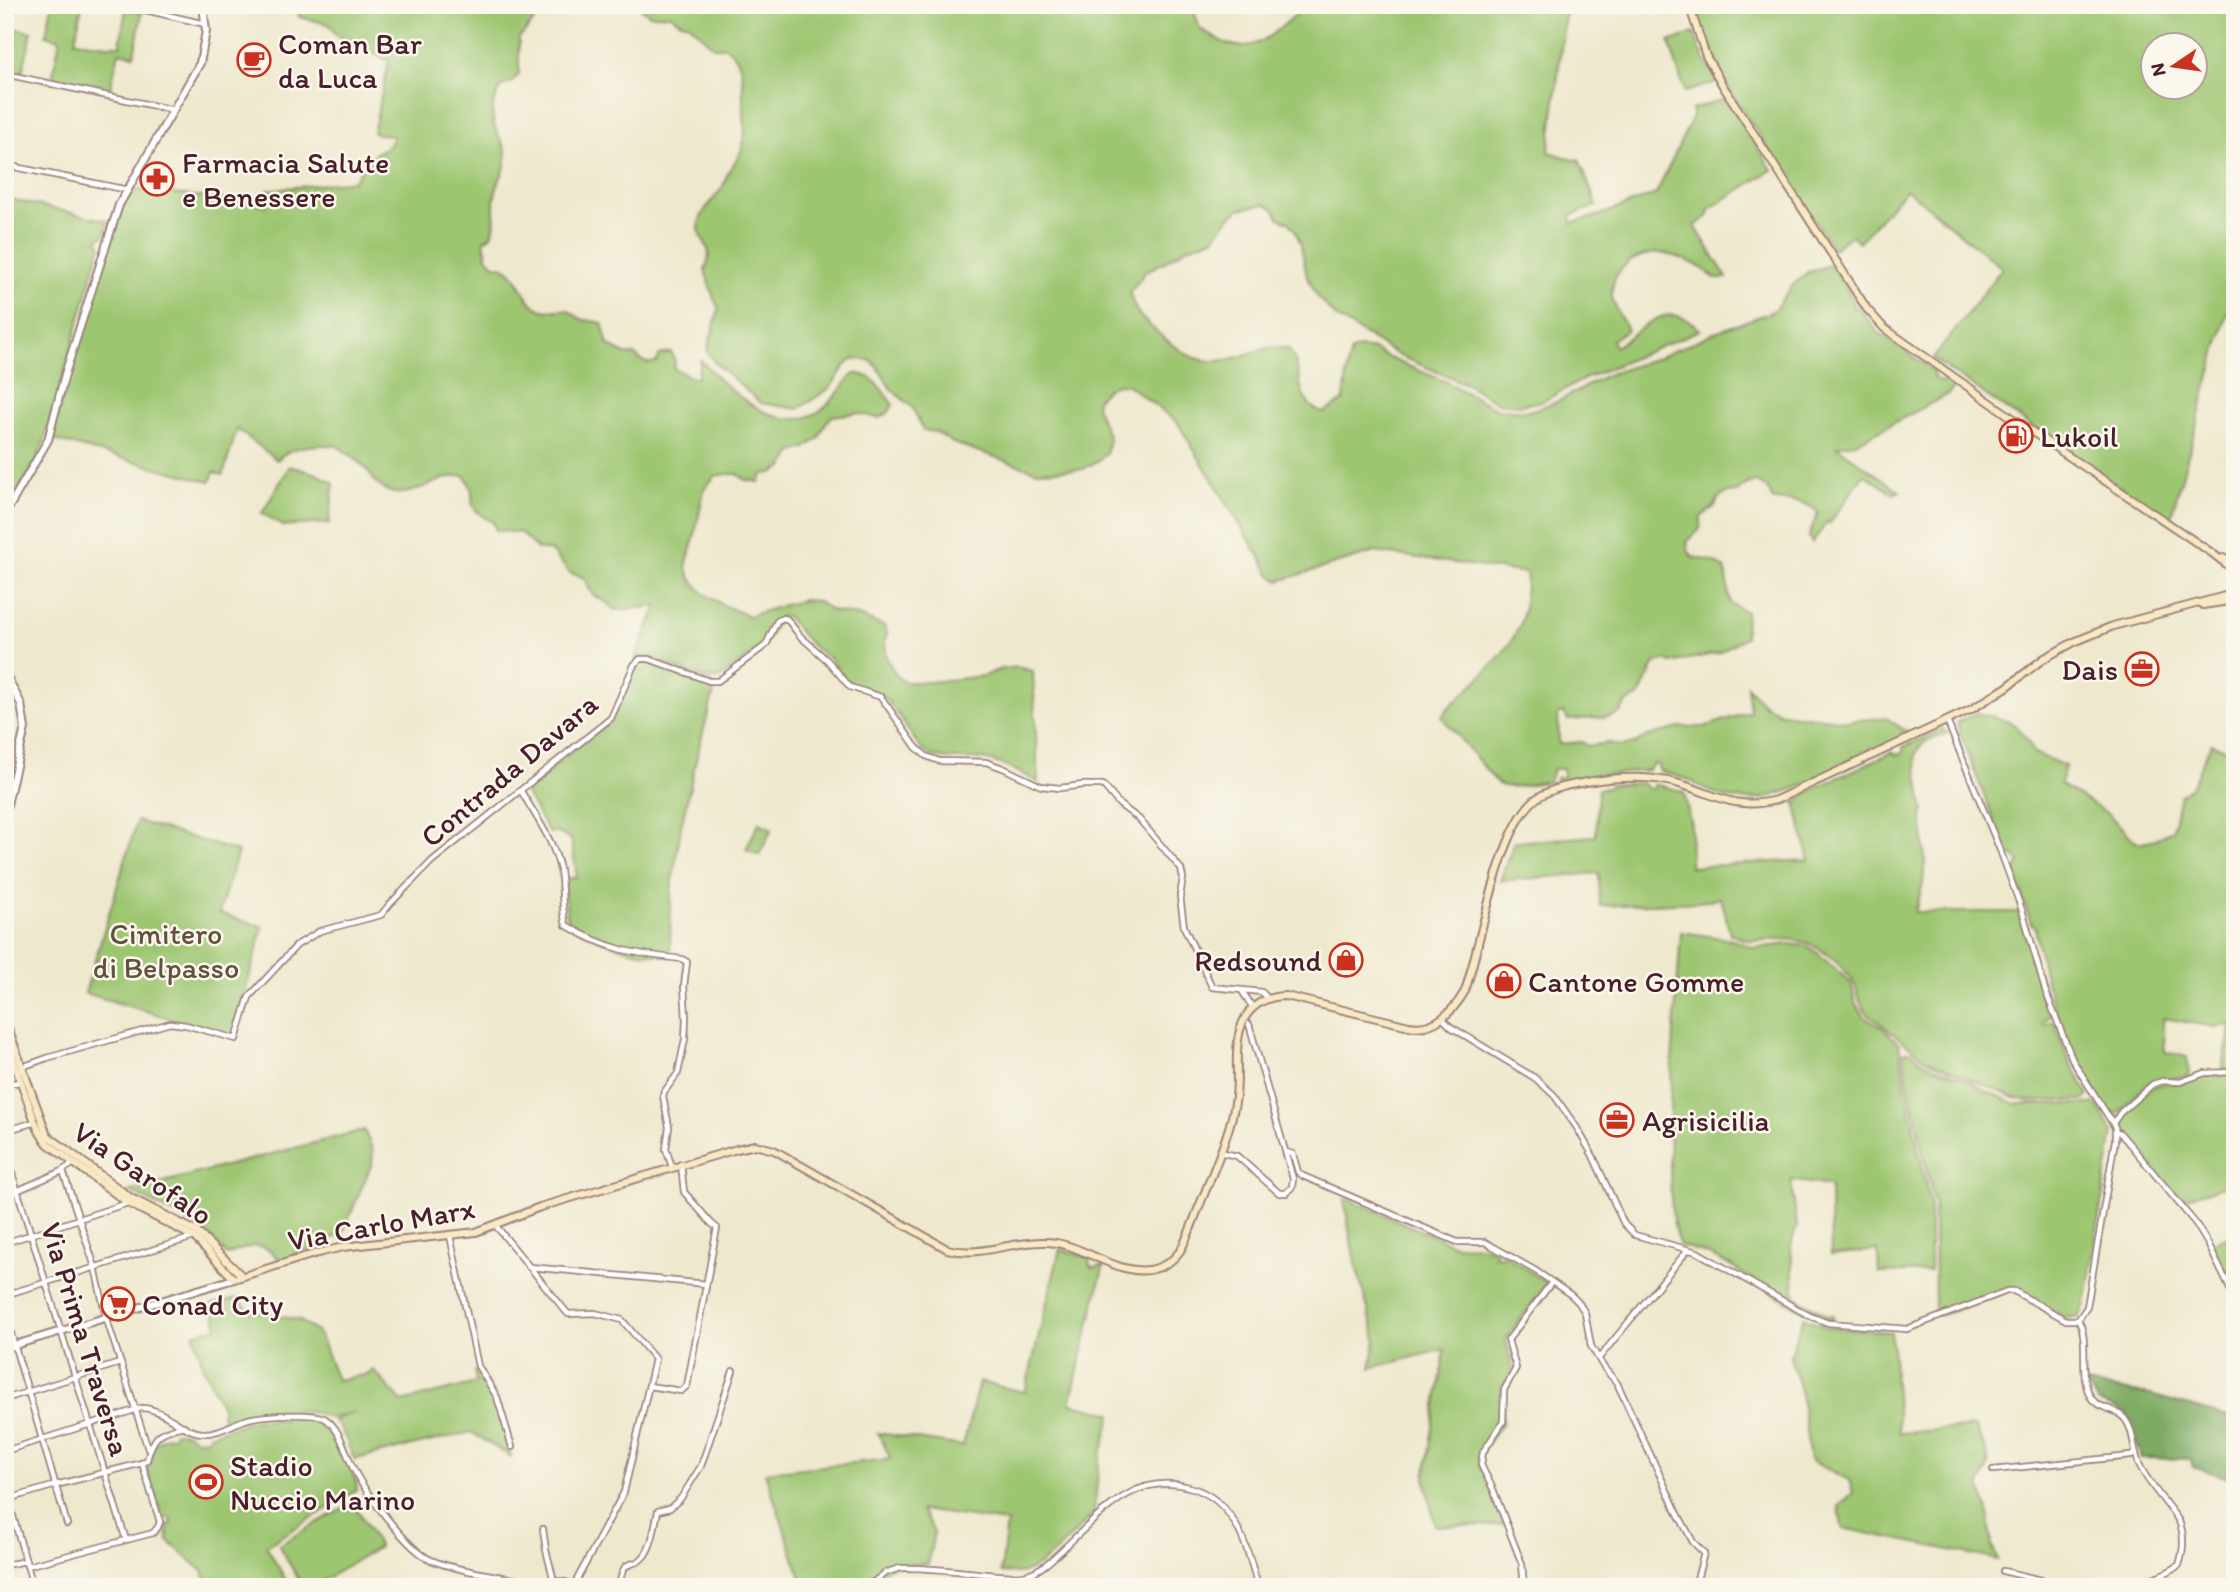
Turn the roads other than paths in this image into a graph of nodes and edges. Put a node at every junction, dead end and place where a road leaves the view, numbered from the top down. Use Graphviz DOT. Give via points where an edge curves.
graph roads {
  1 [pos="124,5"];
  2 [pos="203,5"];
  3 [pos="1689,5"];
  4 [pos="205,24"];
  5 [pos="5,74"];
  6 [pos="175,110"];
  7 [pos="5,164"];
  8 [pos="128,190"];
  9 [pos="5,514"];
  10 [pos="2212,552"];
  11 [pos="2235,564"];
  12 [pos="2235,571"];
  13 [pos="2235,591"];
  14 [pos="2235,600"];
  15 [pos="2167,611"];
  16 [pos="5,673"];
  17 [pos="1947,721"];
  18 [pos="521,791"];
  19 [pos="5,813"];
  20 [pos="1241,991"];
  21 [pos="1268,999"];
  22 [pos="1253,1008"];
  23 [pos="1442,1018"];
  24 [pos="5,1020"];
  25 [pos="1249,1024"];
  26 [pos="5,1037"];
  27 [pos="22,1067"];
  28 [pos="2235,1072"];
  29 [pos="21,1082"];
  30 [pos="5,1084"];
  31 [pos="35,1122"];
  32 [pos="2113,1123"];
  33 [pos="5,1131"];
  34 [pos="2115,1131"];
  35 [pos="5,1151"];
  36 [pos="1219,1152"];
  37 [pos="1286,1152"];
  38 [pos="76,1161"];
  39 [pos="681,1164"];
  40 [pos="672,1167"];
  41 [pos="63,1171"];
  42 [pos="18,1192"];
  43 [pos="5,1195"];
  44 [pos="137,1200"];
  45 [pos="128,1203"];
  46 [pos="79,1220"];
  47 [pos="496,1226"];
  48 [pos="32,1235"];
  49 [pos="450,1236"];
  50 [pos="194,1237"];
  51 [pos="5,1243"];
  52 [pos="1688,1250"];
  53 [pos="529,1266"];
  54 [pos="94,1268"];
  55 [pos="242,1276"];
  56 [pos="234,1279"];
  57 [pos="46,1282"];
  58 [pos="1552,1282"];
  59 [pos="706,1284"];
  60 [pos="5,1295"];
  61 [pos="2235,1299"];
  62 [pos="5,1313"];
  63 [pos="106,1317"];
  64 [pos="2078,1320"];
  65 [pos="62,1330"];
  66 [pos="15,1345"];
  67 [pos="5,1348"];
  68 [pos="1599,1358"];
  69 [pos="120,1363"];
  70 [pos="733,1371"];
  71 [pos="76,1377"];
  72 [pos="649,1386"];
  73 [pos="28,1391"];
  74 [pos="5,1399"];
  75 [pos="136,1410"];
  76 [pos="91,1424"];
  77 [pos="185,1426"];
  78 [pos="42,1440"];
  79 [pos="512,1447"];
  80 [pos="148,1449"];
  81 [pos="5,1451"];
  82 [pos="2136,1453"];
  83 [pos="142,1463"];
  84 [pos="1993,1470"];
  85 [pos="105,1472"];
  86 [pos="56,1485"];
  87 [pos="5,1488"];
  88 [pos="7,1500"];
  89 [pos="67,1524"];
  90 [pos="543,1529"];
  91 [pos="126,1540"];
  92 [pos="27,1563"];
  93 [pos="5,1566"];
  94 [pos="2003,1571"];
  95 [pos="31,1579"];
  96 [pos="554,1581"];
  97 [pos="575,1586"];
  98 [pos="620,1587"];
  99 [pos="867,1587"];
  100 [pos="1258,1587"];
  101 [pos="1524,1587"];
  102 [pos="1695,1587"];
  103 [pos="2071,1587"];
  104 [pos="2137,1587"];
  1 -- 4 [label="street"];
  2 -- 4 [label="street"];
  3 -- 10 [label="main road" via="1713,70 1875,320"];
  4 -- 6 [label="street" via="201,63"];
  5 -- 6 [label="street"];
  6 -- 8 [label="street"];
  7 -- 8 [label="street"];
  8 -- 9 [label="street" via="101,257 48,440"];
  10 -- 11 [label="main road"];
  10 -- 12 [label="main road"];
  13 -- 15 [label="main road"];
  14 -- 15 [label="main road"];
  15 -- 17 [label="main road" via="2074,642"];
  16 -- 19 [label="street" via="21,704 26,728"];
  17 -- 23 [label="main road" via="1768,802 1727,802 1673,782 1626,778 1567,786 1538,797 1523,812 1505,849 1465,991"];
  17 -- 32 [label="street" via="2023,914 2045,990 2073,1061"];
  18 -- 20 [label="street, Contrada Davara" via="611,718 640,659 718,681 766,645 783,618 850,687 881,696 920,752 933,760 985,762 1041,786 1097,784 1107,788 1181,869 1184,928 1212,987"];
  18 -- 27 [label="street, Contrada Davara" via="432,861 381,915 320,932 297,945 249,997 236,1040 170,1023"];
  18 -- 40 [label="street" via="556,858 566,925 609,947 687,962 685,1039 678,1073 663,1096 669,1127 666,1149"];
  20 -- 21 [label="street, Contrada Davara" via="1262,992"];
  20 -- 22 [label="street"];
  21 -- 22 [label="main road"];
  21 -- 23 [label="main road" via="1286,996 1418,1028"];
  22 -- 36 [label="main road, Via Carlo Marx" via="1239,1033 1236,1095"];
  23 -- 52 [label="street" via="1535,1078 1554,1096 1594,1156 1630,1231"];
  24 -- 27 [label="main road, Via Garofalo"];
  25 -- 37 [label="street"];
  26 -- 29 [label="main road, Via Garofalo"];
  27 -- 38 [label="main road, Via Garofalo" via="47,1135"];
  28 -- 32 [label="street" via="2152,1084"];
  29 -- 30 [label="street"];
  29 -- 31 [label="main road, Via Garofalo"];
  31 -- 33 [label="street"];
  31 -- 38 [label="main road, Via Garofalo" via="48,1144"];
  32 -- 34 [label="street"];
  34 -- 61 [label="street" via="2196,1224"];
  34 -- 64 [label="street" via="2087,1307"];
  35 -- 42 [label="street, Via Prima Traversa"];
  36 -- 37 [label="street" via="1237,1156 1282,1194 1292,1187 1293,1179"];
  36 -- 39 [label="main road, Via Carlo Marx" via="1179,1253 1167,1264 1143,1271 1051,1242 970,1252 947,1249 762,1146"];
  37 -- 58 [label="street" via="1293,1154 1303,1176 1457,1242 1485,1242"];
  38 -- 41 [label="street"];
  38 -- 44 [label="main road, Via Garofalo"];
  38 -- 45 [label="main road, Via Garofalo"];
  39 -- 40 [label="main road, Via Carlo Marx"];
  39 -- 59 [label="street" via="684,1192 717,1228"];
  40 -- 47 [label="main road, Via Carlo Marx" via="540,1207"];
  41 -- 42 [label="street"];
  41 -- 46 [label="street"];
  42 -- 43 [label="street"];
  42 -- 48 [label="street, Via Prima Traversa"];
  44 -- 45 [label="street"];
  44 -- 55 [label="main road, Via Garofalo" via="196,1231"];
  45 -- 46 [label="street"];
  45 -- 50 [label="main road, Via Garofalo"];
  46 -- 48 [label="street"];
  46 -- 54 [label="street"];
  47 -- 49 [label="main road, Via Carlo Marx"];
  47 -- 53 [label="street"];
  48 -- 51 [label="street"];
  48 -- 57 [label="street, Via Prima Traversa"];
  49 -- 55 [label="main road, Via Carlo Marx" via="343,1247"];
  49 -- 79 [label="street" via="478,1366 497,1397"];
  50 -- 54 [label="street"];
  50 -- 56 [label="main road, Via Garofalo"];
  52 -- 64 [label="street" via="1828,1323 1907,1329 2007,1291 2066,1320"];
  52 -- 68 [label="street"];
  53 -- 59 [label="street"];
  53 -- 72 [label="street" via="568,1314 595,1313 627,1324 654,1359"];
  54 -- 57 [label="street"];
  54 -- 63 [label="street"];
  55 -- 56 [label="main road, Via Carlo Marx"];
  56 -- 63 [label="street"];
  57 -- 60 [label="street"];
  57 -- 65 [label="street, Via Prima Traversa"];
  58 -- 68 [label="street" via="1571,1295 1585,1313 1591,1346"];
  58 -- 101 [label="street" via="1508,1339 1516,1368 1504,1390 1503,1422 1483,1452 1481,1465 1522,1564"];
  59 -- 72 [label="street" via="687,1386 681,1391"];
  62 -- 66 [label="street"];
  63 -- 65 [label="street"];
  63 -- 69 [label="street"];
  64 -- 82 [label="street" via="2088,1393 2096,1404 2126,1420"];
  65 -- 66 [label="street"];
  65 -- 71 [label="street, Via Prima Traversa"];
  66 -- 67 [label="street"];
  66 -- 73 [label="street"];
  68 -- 102 [label="street" via="1622,1393 1693,1542 1704,1553"];
  69 -- 71 [label="street"];
  69 -- 75 [label="street"];
  70 -- 98 [label="street" via="701,1466 681,1498 658,1511 647,1552 623,1569"];
  71 -- 73 [label="street"];
  71 -- 76 [label="street, Via Prima Traversa"];
  72 -- 97 [label="street" via="624,1492"];
  73 -- 74 [label="street"];
  73 -- 78 [label="street"];
  75 -- 76 [label="street"];
  75 -- 77 [label="street" via="146,1408"];
  75 -- 80 [label="street"];
  76 -- 78 [label="street"];
  76 -- 85 [label="street, Via Prima Traversa"];
  77 -- 80 [label="street" via="155,1438"];
  77 -- 96 [label="street" via="210,1433 259,1416 319,1416 338,1434 371,1497 428,1559 533,1583"];
  78 -- 81 [label="street"];
  78 -- 86 [label="street"];
  80 -- 83 [label="street"];
  82 -- 84 [label="street"];
  82 -- 104 [label="street" via="2179,1521 2184,1538 2176,1568"];
  83 -- 85 [label="street"];
  83 -- 91 [label="street" via="160,1522 153,1533"];
  85 -- 86 [label="street"];
  85 -- 91 [label="street, Via Prima Traversa"];
  86 -- 88 [label="street"];
  86 -- 89 [label="street"];
  87 -- 88 [label="street"];
  88 -- 92 [label="street"];
  90 -- 96 [label="street"];
  91 -- 92 [label="street"];
  92 -- 93 [label="street"];
  92 -- 95 [label="street"];
  94 -- 103 [label="street"];
  96 -- 97 [label="street"];
  99 -- 100 [label="street" via="900,1568 1027,1574 1049,1561 1123,1495 1168,1483 1204,1492 1229,1514 1242,1535"];
}
